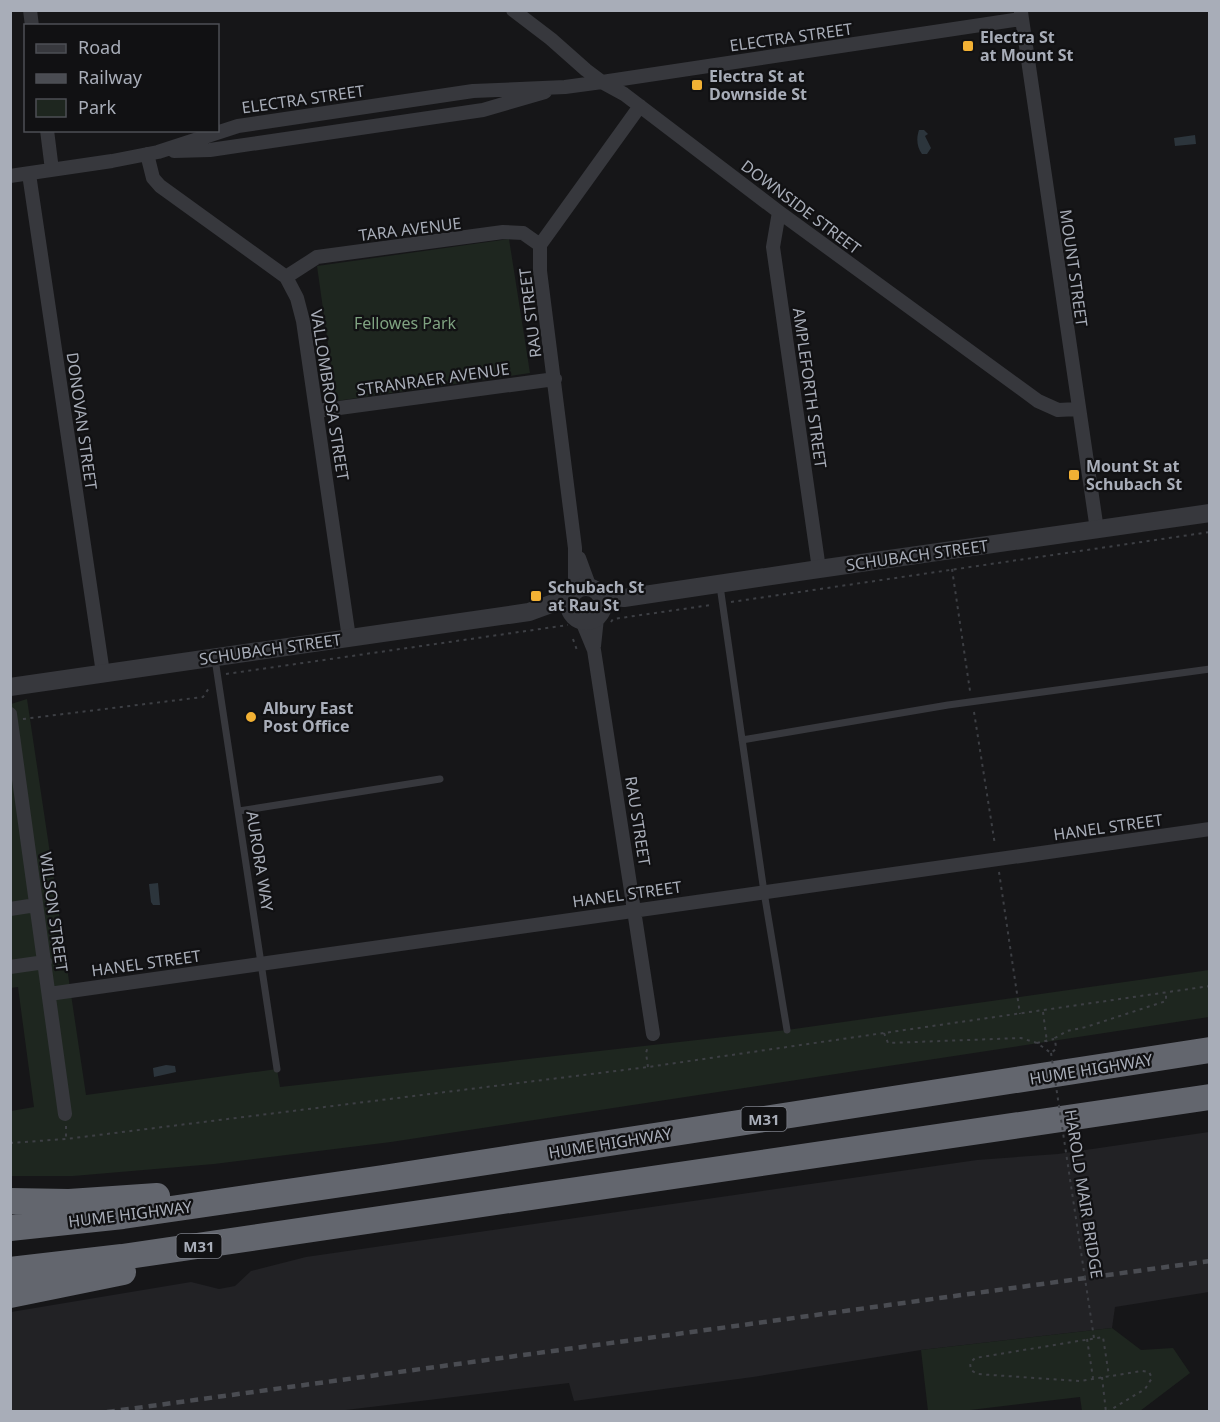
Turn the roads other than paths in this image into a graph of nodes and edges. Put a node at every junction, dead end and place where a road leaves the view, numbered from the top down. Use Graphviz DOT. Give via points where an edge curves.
graph roads {
  1 [pos="513,10"];
  2 [pos="1021,15"];
  3 [pos="602,82"];
  4 [pos="565,87"];
  5 [pos="640,106"];
  6 [pos="46,132"];
  7 [pos="153,153"];
  8 [pos="52,170"];
  9 [pos="29,174"];
  10 [pos="10,176"];
  11 [pos="780,212"];
  12 [pos="540,245"];
  13 [pos="286,277"];
  14 [pos="555,379"];
  15 [pos="1078,409"];
  16 [pos="316,411"];
  17 [pos="1209,513"];
  18 [pos="1097,530"];
  19 [pos="819,568"];
  20 [pos="719,584"];
  21 [pos="585,611"];
  22 [pos="349,638"];
  23 [pos="217,667"];
  24 [pos="1209,669"];
  25 [pos="103,673"];
  26 [pos="10,687"];
  27 [pos="11,717"];
  28 [pos="742,740"];
  29 [pos="440,778"];
  30 [pos="239,811"];
  31 [pos="1209,829"];
  32 [pos="764,892"];
  33 [pos="36,905"];
  34 [pos="10,909"];
  35 [pos="635,909"];
  36 [pos="45,962"];
  37 [pos="262,963"];
  38 [pos="10,967"];
  39 [pos="49,994"];
  40 [pos="787,1030"];
  41 [pos="653,1034"];
  42 [pos="1209,1050"];
  43 [pos="277,1069"];
  44 [pos="1209,1097"];
  45 [pos="65,1114"];
  46 [pos="319,1187"];
  47 [pos="10,1201"];
  48 [pos="387,1217"];
  49 [pos="10,1228"];
  50 [pos="10,1270"];
  51 [pos="10,1294"];
  1 -- 3 [label="street, DOWNSIDE STREET"];
  2 -- 3 [label="street, ELECTRA STREET"];
  2 -- 15 [label="street, MOUNT STREET"];
  3 -- 4 [label="street, ELECTRA STREET"];
  3 -- 5 [label="street, DOWNSIDE STREET"];
  4 -- 7 [label="street, ELECTRA STREET" via="483,110 210,150"];
  4 -- 7 [label="street, ELECTRA STREET" via="473,91 238,126"];
  5 -- 11 [label="street, DOWNSIDE STREET"];
  5 -- 12 [label="street, RAU STREET"];
  6 -- 8 [label="street"];
  7 -- 8 [label="street, ELECTRA STREET"];
  7 -- 13 [label="street, VALLOMBROSA STREET" via="153,178 160,186"];
  8 -- 9 [label="street, ELECTRA STREET"];
  9 -- 10 [label="street, ELECTRA STREET"];
  9 -- 25 [label="street, DONOVAN STREET"];
  11 -- 15 [label="street, DOWNSIDE STREET" via="1038,401 1058,410"];
  11 -- 19 [label="street, AMPLEFORTH STREET" via="774,247"];
  12 -- 13 [label="street, TARA AVENUE" via="523,233 503,232 317,257"];
  12 -- 14 [label="street, RAU STREET"];
  13 -- 16 [label="street, VALLOMBROSA STREET" via="303,321"];
  14 -- 16 [label="street, STRANRAER AVENUE"];
  14 -- 21 [label="street, RAU STREET"];
  15 -- 18 [label="street, MOUNT STREET"];
  16 -- 22 [label="street, VALLOMBROSA STREET"];
  17 -- 18 [label="street, SCHUBACH STREET"];
  18 -- 19 [label="street, SCHUBACH STREET"];
  19 -- 20 [label="street, SCHUBACH STREET"];
  20 -- 21 [label="street, SCHUBACH STREET" via="624,598"];
  20 -- 28 [label="lane"];
  21 -- 22 [label="street, SCHUBACH STREET" via="529,612"];
  21 -- 35 [label="street, RAU STREET"];
  22 -- 23 [label="street, SCHUBACH STREET"];
  23 -- 25 [label="street, SCHUBACH STREET"];
  23 -- 30 [label="lane, AURORA WAY"];
  24 -- 28 [label="lane"];
  25 -- 26 [label="street, SCHUBACH STREET"];
  27 -- 33 [label="street, WILSON STREET"];
  28 -- 32 [label="lane"];
  29 -- 30 [label="lane"];
  30 -- 37 [label="lane, AURORA WAY"];
  31 -- 32 [label="street, HANEL STREET"];
  32 -- 35 [label="street, HANEL STREET"];
  32 -- 40 [label="lane"];
  33 -- 34 [label="street"];
  33 -- 36 [label="street, WILSON STREET"];
  35 -- 37 [label="street, HANEL STREET"];
  35 -- 41 [label="street, RAU STREET"];
  36 -- 38 [label="street"];
  36 -- 39 [label="street, WILSON STREET"];
  37 -- 39 [label="street, HANEL STREET"];
  37 -- 43 [label="lane, AURORA WAY"];
  39 -- 45 [label="street, WILSON STREET"];
  42 -- 46 [label="highway, HUME HIGHWAY / M31"];
  44 -- 48 [label="highway, M31"];
  46 -- 47 [label="highway" via="69,1202"];
  46 -- 49 [label="highway, HUME HIGHWAY / M31"];
  48 -- 50 [label="highway, M31"];
  48 -- 51 [label="highway"];
}
